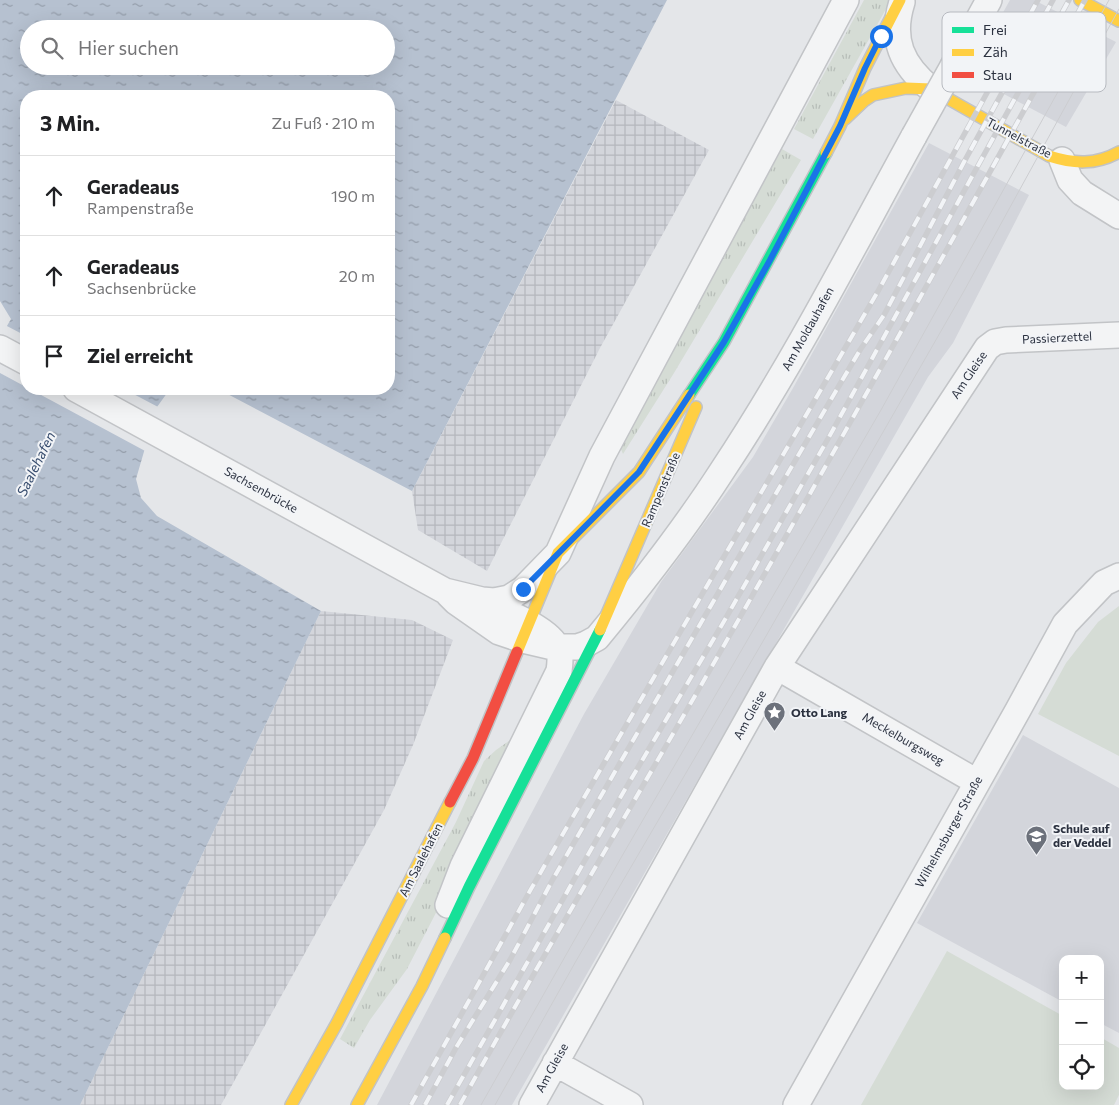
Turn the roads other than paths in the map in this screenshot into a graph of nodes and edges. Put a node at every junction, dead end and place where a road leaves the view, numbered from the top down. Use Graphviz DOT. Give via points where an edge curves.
graph roads {
  1 [pos="846,0"];
  2 [pos="902,0"];
  3 [pos="990,0"];
  4 [pos="1080,0"];
  5 [pos="983,12"];
  6 [pos="1102,12"];
  7 [pos="1106,14"];
  8 [pos="1119,21"];
  9 [pos="942,84"];
  10 [pos="931,90"];
  11 [pos="840,126"];
  12 [pos="1119,152"];
  13 [pos="1062,160"];
  14 [pos="1119,216"];
  15 [pos="1119,335"];
  16 [pos="724,342"];
  17 [pos="995,342"];
  18 [pos="0,348"];
  19 [pos="20,359"];
  20 [pos="87,395"];
  21 [pos="558,553"];
  22 [pos="1119,576"];
  23 [pos="445,592"];
  24 [pos="482,600"];
  25 [pos="526,632"];
  26 [pos="597,638"];
  27 [pos="557,647"];
  28 [pos="777,667"];
  29 [pos="977,782"];
  30 [pos="422,986"];
  31 [pos="555,1063"];
  32 [pos="291,1105"];
  33 [pos="357,1105"];
  34 [pos="532,1105"];
  35 [pos="630,1105"];
  36 [pos="796,1105"];
  1 -- 21 [label="street" via="602,456"];
  2 -- 10 [label="street, Tunnelstraße" via="897,26 901,54"];
  2 -- 11 [label="main road, Rampenstraße" via="865,68"];
  3 -- 5 [label="street, Am Moldauhafen, bridge"];
  4 -- 6 [label="main road"];
  7 -- 8 [label="main road"];
  9 -- 26 [label="street, Am Moldauhafen, bridge" via="786,368 722,472 655,568"];
  10 -- 11 [label="main road, Tunnelstraße" via="906,88 873,95 852,111"];
  10 -- 13 [label="main road, Tunnelstraße" via="1049,156"];
  11 -- 16 [label="main road, Rampenstraße"];
  12 -- 13 [label="main road" via="1101,162"];
  13 -- 14 [label="street, Tunnelstraße" via="1070,180 1082,193"];
  15 -- 17 [label="street, Passierzettel"];
  16 -- 21 [label="main road, Rampenstraße" via="639,472"];
  16 -- 26 [label="main road, Rampenstraße"];
  17 -- 28 [label="street, Am Gleise" via="974,366"];
  18 -- 19 [label="street"];
  20 -- 23 [label="street, Sachsenbrücke"];
  21 -- 24 [label="street, Sachsenbrücke" via="518,593 505,600"];
  21 -- 25 [label="main road"];
  22 -- 29 [label="street, Wilhelmsburger Straße" via="1104,583 1065,624"];
  23 -- 24 [label="street, Sachsenbrücke"];
  23 -- 25 [label="street, Sachsenbrücke" via="498,632"];
  24 -- 25 [label="street"];
  25 -- 27 [label="street" via="548,636"];
  25 -- 32 [label="main road, Am Saalehafen" via="474,758"];
  26 -- 27 [label="street" via="577,647"];
  26 -- 30 [label="main road" via="469,886"];
  27 -- 30 [label="street" via="559,671 463,866 422,971"];
  28 -- 29 [label="street, Meckelburgsweg"];
  28 -- 31 [label="street, Am Gleise"];
  29 -- 36 [label="street, Wilhelmsburger Straße"];
  30 -- 33 [label="main road"];
  31 -- 34 [label="street, Am Gleise"];
  31 -- 35 [label="street"];
}
